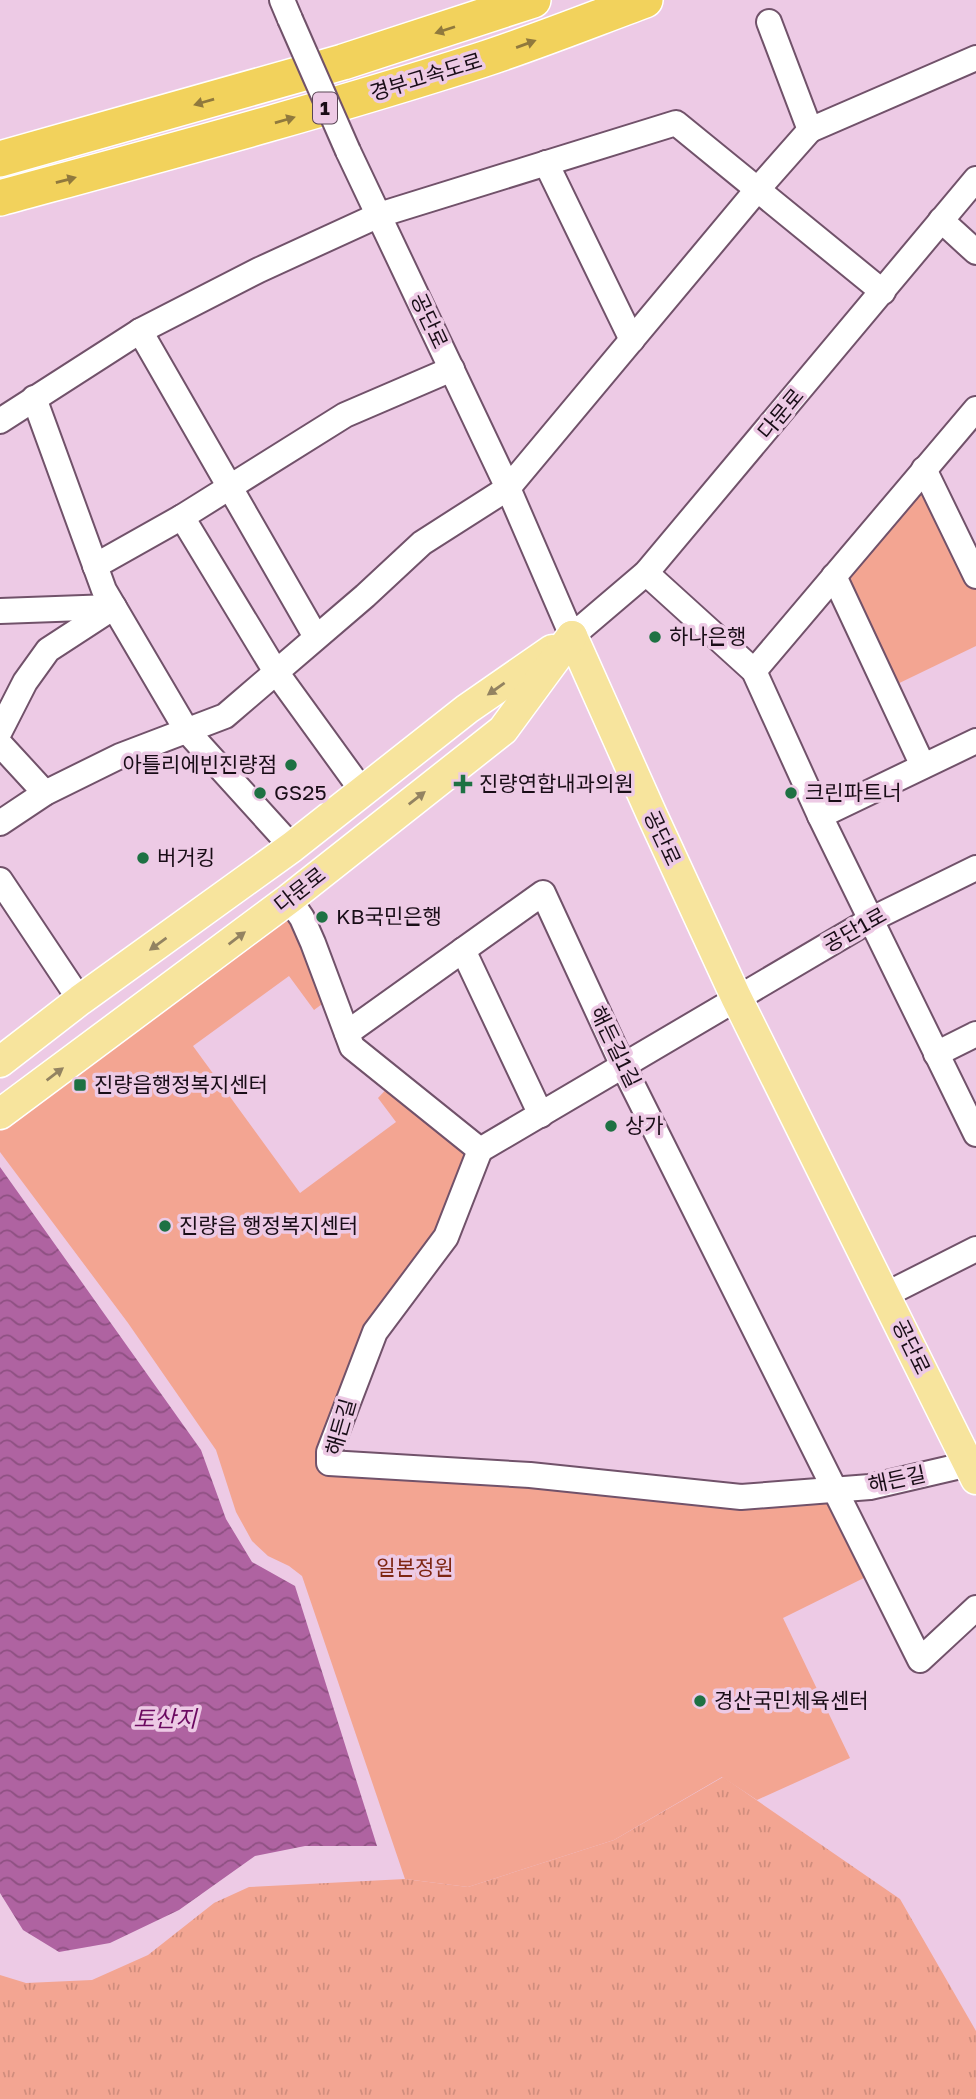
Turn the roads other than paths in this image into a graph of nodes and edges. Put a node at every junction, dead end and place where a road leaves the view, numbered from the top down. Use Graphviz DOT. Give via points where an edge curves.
graph roads {
  1 [pos="533,0"];
  2 [pos="646,0"];
  3 [pos="286,9"];
  4 [pos="769,22"];
  5 [pos="976,58"];
  6 [pos="810,130"];
  7 [pos="0,159"];
  8 [pos="546,163"];
  9 [pos="976,179"];
  10 [pos="757,190"];
  11 [pos="0,198"];
  12 [pos="379,215"];
  13 [pos="942,220"];
  14 [pos="976,252"];
  15 [pos="883,292"];
  16 [pos="140,331"];
  17 [pos="632,340"];
  18 [pos="452,369"];
  19 [pos="34,398"];
  20 [pos="976,409"];
  21 [pos="0,421"];
  22 [pos="924,469"];
  23 [pos="229,487"];
  24 [pos="508,488"];
  25 [pos="182,517"];
  26 [pos="95,566"];
  27 [pos="646,573"];
  28 [pos="834,576"];
  29 [pos="976,576"];
  30 [pos="114,607"];
  31 [pos="0,611"];
  32 [pos="572,636"];
  33 [pos="316,637"];
  34 [pos="754,671"];
  35 [pos="276,672"];
  36 [pos="0,731"];
  37 [pos="187,731"];
  38 [pos="976,741"];
  39 [pos="0,744"];
  40 [pos="923,766"];
  41 [pos="363,792"];
  42 [pos="46,793"];
  43 [pos="820,816"];
  44 [pos="0,822"];
  45 [pos="292,847"];
  46 [pos="976,868"];
  47 [pos="0,880"];
  48 [pos="289,899"];
  49 [pos="872,919"];
  50 [pos="463,950"];
  51 [pos="736,997"];
  52 [pos="80,1000"];
  53 [pos="347,1033"];
  54 [pos="976,1034"];
  55 [pos="936,1054"];
  56 [pos="0,1062"];
  57 [pos="623,1066"];
  58 [pos="0,1115"];
  59 [pos="541,1115"];
  60 [pos="976,1134"];
  61 [pos="480,1150"];
  62 [pos="976,1249"];
  63 [pos="885,1295"];
  64 [pos="974,1473"];
  65 [pos="835,1490"];
  66 [pos="976,1608"];
  1 -- 7 [label="highway, 경부고속도로 / 1, one-way" via="343,62"];
  11 -- 2 [label="highway, 경부고속도로 / 1, one-way" via="390,88"];
  3 -- 12 [label="street, 공단로, bridge"];
  4 -- 6 [label="street"];
  5 -- 6 [label="street"];
  6 -- 10 [label="street"];
  8 -- 10 [label="street" via="676,122"];
  8 -- 12 [label="street"];
  8 -- 17 [label="street"];
  9 -- 13 [label="street, 다문로"];
  10 -- 15 [label="street"];
  10 -- 17 [label="street"];
  12 -- 16 [label="street"];
  12 -- 18 [label="street, 공단로"];
  13 -- 14 [label="street"];
  13 -- 15 [label="street, 다문로"];
  15 -- 27 [label="street, 다문로"];
  16 -- 19 [label="street"];
  16 -- 23 [label="street"];
  17 -- 24 [label="street"];
  18 -- 23 [label="street" via="345,415"];
  18 -- 24 [label="street, 공단로"];
  19 -- 21 [label="street"];
  19 -- 26 [label="street"];
  20 -- 22 [label="street"];
  22 -- 28 [label="street"];
  22 -- 29 [label="street"];
  23 -- 25 [label="street"];
  23 -- 33 [label="street"];
  24 -- 32 [label="street, 공단로"];
  24 -- 33 [label="street" via="422,543"];
  25 -- 26 [label="street"];
  25 -- 35 [label="street"];
  26 -- 30 [label="street"];
  27 -- 32 [label="street, 다문로"];
  27 -- 34 [label="street"];
  28 -- 34 [label="street"];
  28 -- 40 [label="street"];
  30 -- 31 [label="street"];
  30 -- 36 [label="street" via="48,650 24,682"];
  30 -- 37 [label="street"];
  32 -- 41 [label="main road, 다문로, one-way" via="467,709"];
  48 -- 32 [label="main road, 다문로, one-way" via="503,730"];
  32 -- 51 [label="main road, 공단로"];
  33 -- 35 [label="street"];
  34 -- 43 [label="street"];
  35 -- 37 [label="street" via="225,716"];
  35 -- 41 [label="street"];
  37 -- 42 [label="street" via="120,756"];
  37 -- 45 [label="street"];
  38 -- 40 [label="street"];
  39 -- 42 [label="street"];
  40 -- 43 [label="street"];
  41 -- 45 [label="main road, 다문로"];
  42 -- 44 [label="street"];
  43 -- 49 [label="street"];
  45 -- 52 [label="main road, 다문로, one-way"];
  46 -- 49 [label="street, 공단1로"];
  47 -- 52 [label="street"];
  48 -- 53 [label="street" via="313,943"];
  58 -- 48 [label="main road, 다문로, one-way"];
  49 -- 51 [label="street, 공단1로"];
  49 -- 55 [label="street"];
  50 -- 53 [label="street, 해든길1길"];
  50 -- 57 [label="street, 해든길1길" via="542,894"];
  50 -- 59 [label="street"];
  51 -- 57 [label="street, 공단1로"];
  51 -- 63 [label="main road, 공단로"];
  52 -- 56 [label="main road, 다문로"];
  53 -- 61 [label="street" via="352,1047"];
  54 -- 55 [label="street"];
  55 -- 60 [label="street"];
  57 -- 59 [label="street, 공단1로"];
  57 -- 65 [label="street, 해든길1길"];
  59 -- 61 [label="street, 공단1로"];
  61 -- 65 [label="street, 해든길" via="446,1237 369,1343 329,1463 530,1475 741,1497"];
  62 -- 63 [label="street"];
  63 -- 64 [label="main road, 공단로"];
  64 -- 65 [label="street, 해든길"];
  65 -- 66 [label="street, 해든길1길" via="920,1660"];
}
